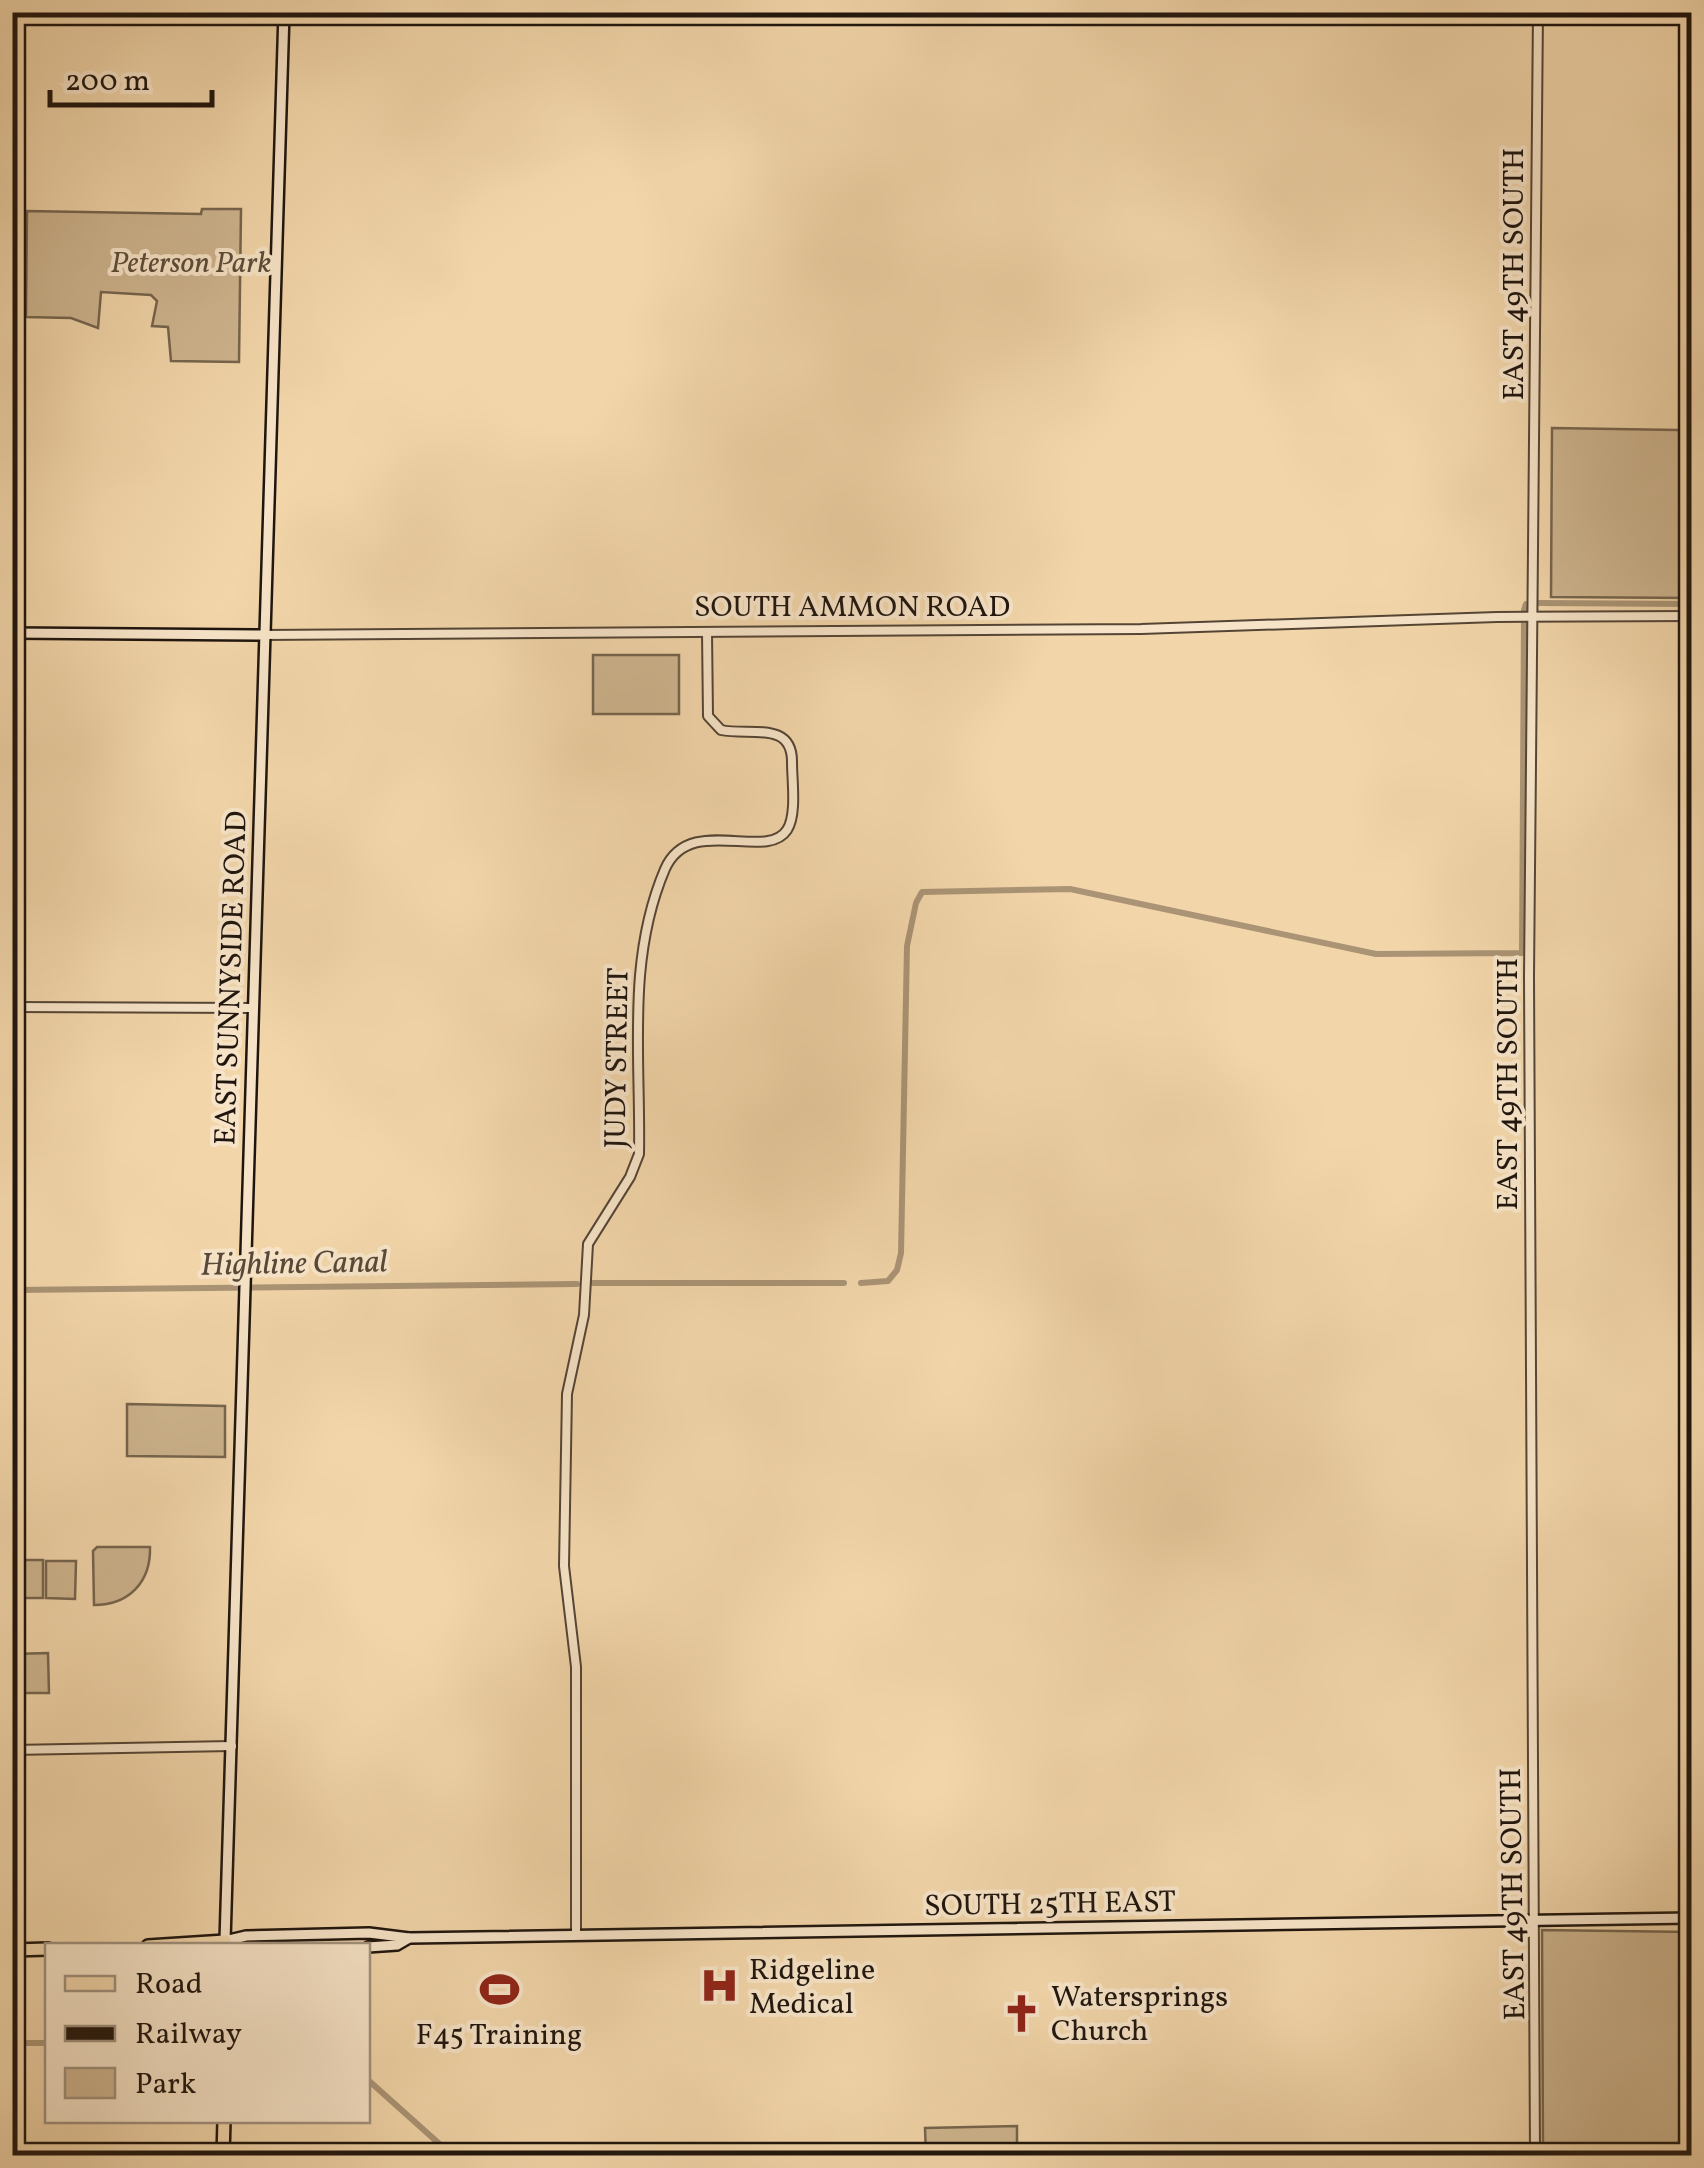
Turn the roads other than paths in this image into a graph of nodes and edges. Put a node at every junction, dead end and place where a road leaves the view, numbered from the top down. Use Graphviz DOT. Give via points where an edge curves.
graph roads {
  1 [pos="284,12"];
  2 [pos="1538,12"];
  3 [pos="1532,616"];
  4 [pos="1692,616"];
  5 [pos="707,632"];
  6 [pos="12,634"];
  7 [pos="262,636"];
  8 [pos="12,1006"];
  9 [pos="254,1008"];
  10 [pos="232,1746"];
  11 [pos="12,1750"];
  12 [pos="1534,1918"];
  13 [pos="1692,1918"];
  14 [pos="576,1935"];
  15 [pos="409,1938"];
  16 [pos="232,1943"];
  17 [pos="370,1947"];
  18 [pos="45,1949"];
  19 [pos="12,1950"];
  20 [pos="224,2123"];
  21 [pos="223,2156"];
  22 [pos="1535,2156"];
  1 -- 7 [label="main road, EAST SUNNYSIDE ROAD"];
  2 -- 3 [label="street, EAST 49TH SOUTH"];
  3 -- 4 [label="street, SOUTH AMMON ROAD"];
  3 -- 5 [label="street, SOUTH AMMON ROAD" via="1141,629"];
  3 -- 12 [label="street, EAST 49TH SOUTH"];
  5 -- 7 [label="street, SOUTH AMMON ROAD"];
  5 -- 14 [label="street, JUDY STREET" via="708,716 722,730 774,732 787,741 790,822 774,839 706,840 676,854 644,935 638,972 639,1154 588,1244 584,1316 566,1394 564,1566 576,1667"];
  6 -- 7 [label="main road, SOUTH AMMON ROAD"];
  7 -- 9 [label="main road, EAST SUNNYSIDE ROAD"];
  8 -- 9 [label="street"];
  9 -- 10 [label="main road, EAST SUNNYSIDE ROAD"];
  10 -- 11 [label="street"];
  10 -- 16 [label="main road, EAST SUNNYSIDE ROAD"];
  12 -- 13 [label="main road, SOUTH 25TH EAST"];
  12 -- 14 [label="main road, SOUTH 25TH EAST"];
  12 -- 22 [label="street, EAST 49TH SOUTH"];
  14 -- 15 [label="main road, SOUTH 25TH EAST"];
  15 -- 16 [label="main road, SOUTH 25TH EAST" via="246,1936"];
  15 -- 17 [label="main road, SOUTH 25TH EAST"];
  18 -- 19 [label="main road"];
  20 -- 21 [label="main road"];
}
